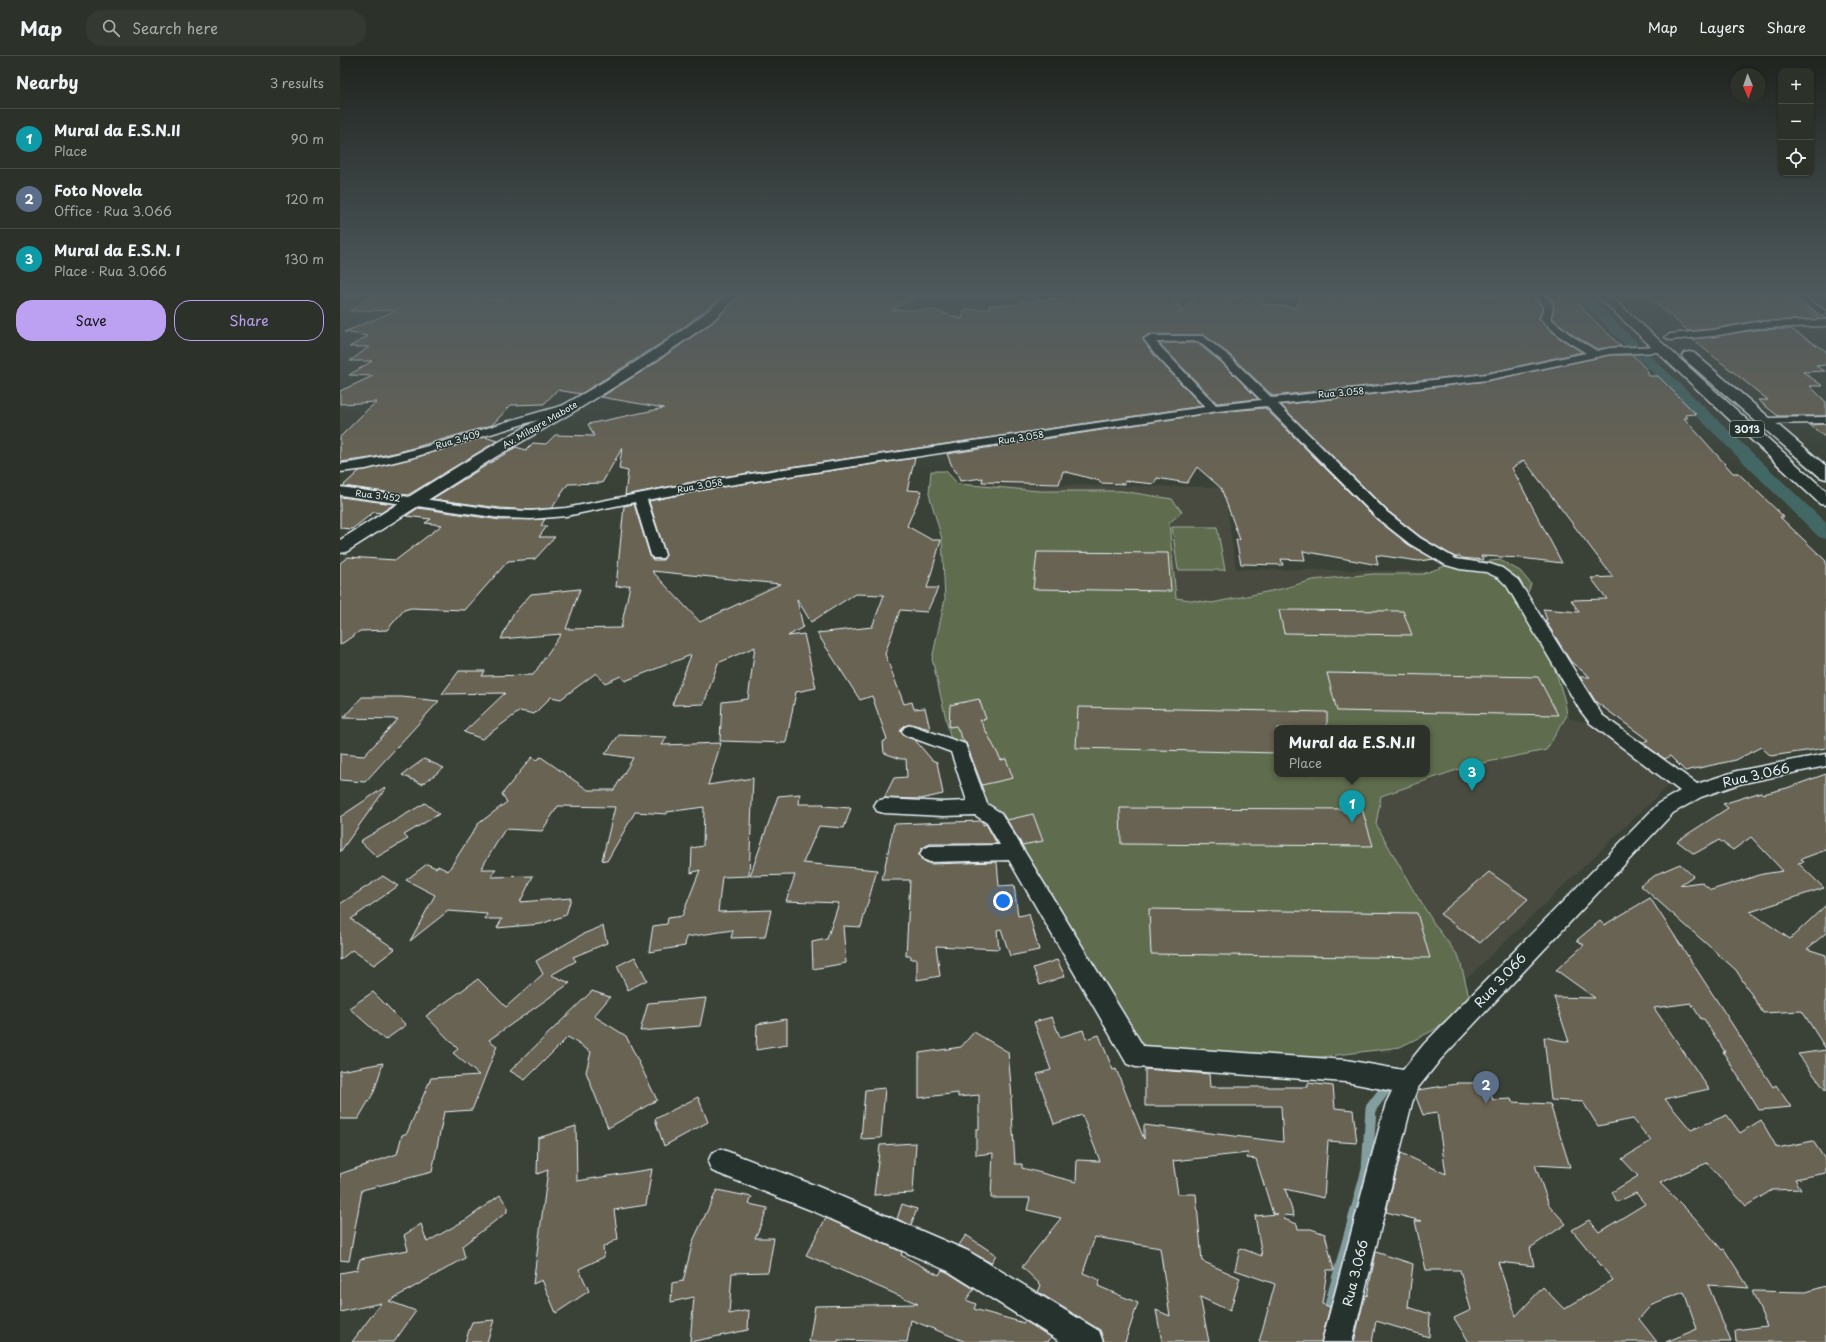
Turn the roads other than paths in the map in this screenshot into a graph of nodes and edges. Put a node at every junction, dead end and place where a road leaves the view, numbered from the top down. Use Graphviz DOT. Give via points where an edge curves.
graph roads {
  1 [pos="655,354"];
  2 [pos="1161,354"];
  3 [pos="1220,354"];
  4 [pos="1595,354"];
  5 [pos="1666,354"];
  6 [pos="1688,354"];
  7 [pos="1268,401"];
  8 [pos="575,405"];
  9 [pos="1214,409"];
  10 [pos="1826,420"];
  11 [pos="1764,421"];
  12 [pos="340,468"];
  13 [pos="1826,474"];
  14 [pos="340,491"];
  15 [pos="640,498"];
  16 [pos="415,500"];
  17 [pos="1826,500"];
  18 [pos="340,548"];
  19 [pos="658,555"];
  20 [pos="911,731"];
  21 [pos="1826,760"];
  22 [pos="1694,792"];
  23 [pos="884,806"];
  24 [pos="979,808"];
  25 [pos="1014,852"];
  26 [pos="930,854"];
  27 [pos="1408,1082"];
  28 [pos="721,1162"];
  29 [pos="1088,1342"];
  30 [pos="1337,1342"];
  1 -- 8 [label="main road, Av. Milagre Mabote"];
  2 -- 9 [label="street"];
  3 -- 7 [label="street"];
  4 -- 7 [label="street, Rua 3.058" via="1487,377"];
  5 -- 17 [label="main road, 3013"];
  6 -- 11 [label="main road, 3013"];
  7 -- 9 [label="street, Rua 3.058"];
  7 -- 22 [label="street" via="1382,515 1407,536 1440,557 1464,565 1489,567 1504,574 1513,583 1596,719"];
  8 -- 12 [label="street, Rua 3.409" via="410,454 366,465"];
  8 -- 16 [label="main road, Av. Milagre Mabote"];
  9 -- 15 [label="street, Rua 3.058" via="709,484"];
  10 -- 11 [label="street"];
  11 -- 13 [label="main road, 3013"];
  14 -- 16 [label="street, Rua 3.452"];
  15 -- 16 [label="street, Rua 3.058" via="566,512 531,515 471,511"];
  15 -- 19 [label="street"];
  16 -- 18 [label="main road, Av. Milagre Mabote"];
  20 -- 24 [label="street" via="959,748"];
  21 -- 22 [label="street, Rua 3.066" via="1737,778"];
  22 -- 27 [label="street, Rua 3.066" via="1666,808 1432,1052"];
  23 -- 24 [label="street"];
  24 -- 25 [label="street" via="994,818"];
  25 -- 26 [label="street"];
  25 -- 27 [label="street" via="1136,1056 1346,1071"];
  27 -- 30 [label="street, Rua 3.066" via="1399,1103"];
  28 -- 29 [label="street" via="819,1200 958,1261"];
}
